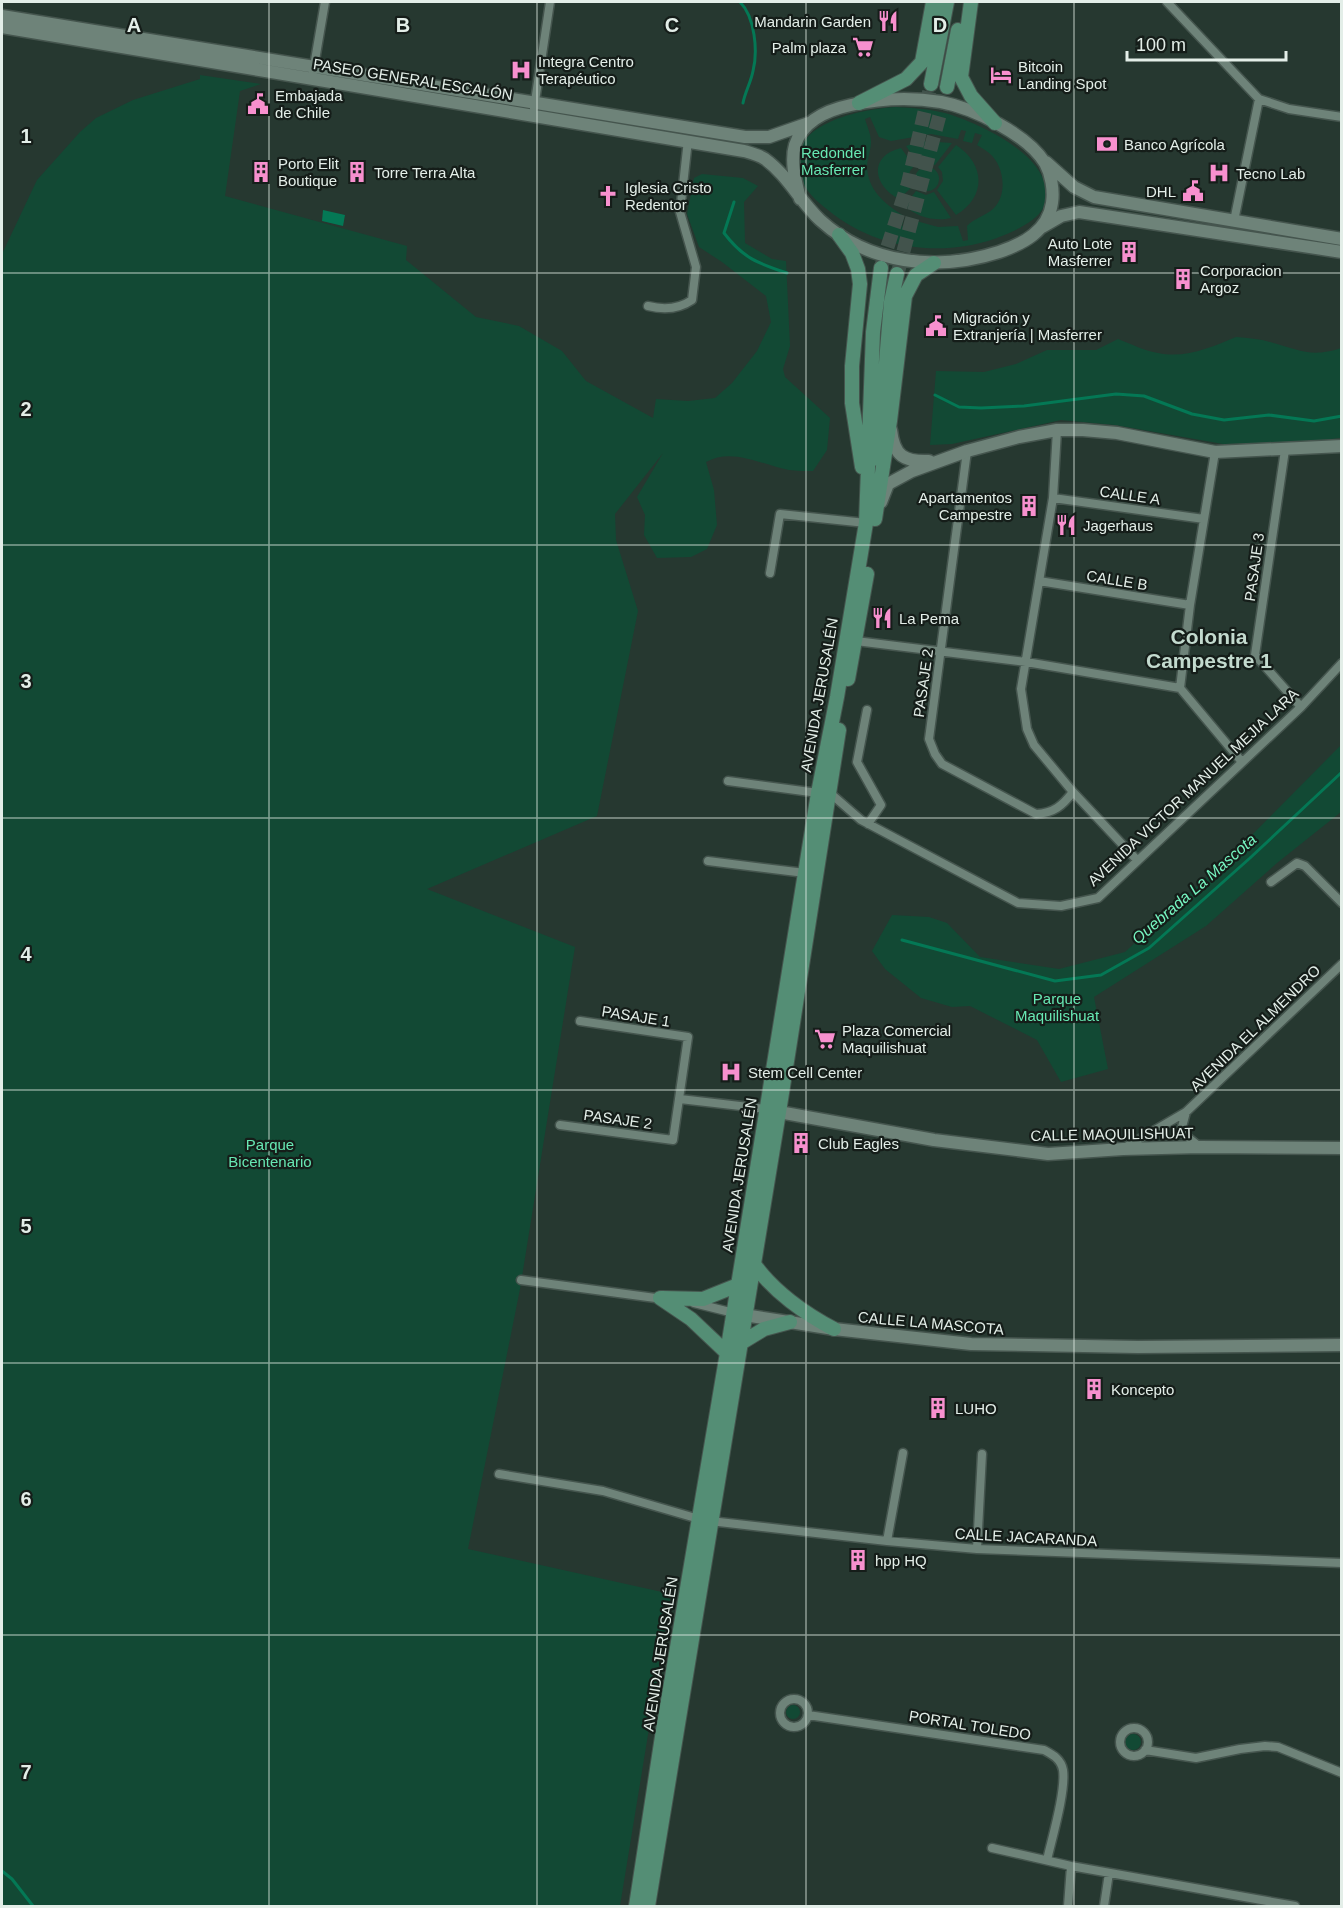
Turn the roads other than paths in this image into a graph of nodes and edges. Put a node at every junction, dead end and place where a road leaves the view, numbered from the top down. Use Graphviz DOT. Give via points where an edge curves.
graph roads {
  1 [pos="325,2"];
  2 [pos="550,2"];
  3 [pos="933,2"];
  4 [pos="947,2"];
  5 [pos="962,2"];
  6 [pos="971,2"];
  7 [pos="1167,2"];
  8 [pos="2,16"];
  9 [pos="2,27"];
  10 [pos="313,73"];
  11 [pos="931,84"];
  12 [pos="947,87"];
  13 [pos="1258,99"];
  14 [pos="859,103"];
  15 [pos="534,109"];
  16 [pos="1341,117"];
  17 [pos="810,122"];
  18 [pos="995,123"];
  19 [pos="688,140"];
  20 [pos="1042,160"];
  21 [pos="800,199"];
  22 [pos="1233,221"];
  23 [pos="1041,228"];
  24 [pos="839,235"];
  25 [pos="1341,239"];
  26 [pos="1341,252"];
  27 [pos="934,263"];
  28 [pos="881,268"];
  29 [pos="897,274"];
  30 [pos="648,306"];
  31 [pos="890,421"];
  32 [pos="1057,430"];
  33 [pos="1341,446"];
  34 [pos="1285,450"];
  35 [pos="967,451"];
  36 [pos="1215,452"];
  37 [pos="939,461"];
  38 [pos="1053,498"];
  39 [pos="867,501"];
  40 [pos="1204,519"];
  41 [pos="871,521"];
  42 [pos="770,573"];
  43 [pos="1039,581"];
  44 [pos="1190,605"];
  45 [pos="856,641"];
  46 [pos="941,652"];
  47 [pos="1026,662"];
  48 [pos="1341,663"];
  49 [pos="1180,688"];
  50 [pos="1300,706"];
  51 [pos="867,710"];
  52 [pos="1242,762"];
  53 [pos="728,781"];
  54 [pos="1073,792"];
  55 [pos="824,793"];
  56 [pos="868,824"];
  57 [pos="1137,860"];
  58 [pos="708,861"];
  59 [pos="806,873"];
  60 [pos="1271,882"];
  61 [pos="1341,903"];
  62 [pos="1341,964"];
  63 [pos="580,1021"];
  64 [pos="680,1099"];
  65 [pos="773,1111"];
  66 [pos="1186,1112"];
  67 [pos="560,1125"];
  68 [pos="1200,1147"];
  69 [pos="1341,1148"];
  70 [pos="1123,1149"];
  71 [pos="754,1264"];
  72 [pos="521,1280"];
  73 [pos="738,1284"];
  74 [pos="660,1298"];
  75 [pos="740,1315"];
  76 [pos="790,1322"];
  77 [pos="834,1329"];
  78 [pos="741,1343"];
  79 [pos="1341,1345"];
  80 [pos="727,1353"];
  81 [pos="903,1453"];
  82 [pos="982,1454"];
  83 [pos="499,1474"];
  84 [pos="705,1520"];
  85 [pos="886,1541"];
  86 [pos="977,1549"];
  87 [pos="1341,1563"];
  88 [pos="808,1715"];
  89 [pos="1145,1750"];
  90 [pos="1341,1773"];
  91 [pos="992,1848"];
  92 [pos="1047,1860"];
  93 [pos="1071,1866"];
  94 [pos="1109,1873"];
  95 [pos="636,1906"];
  96 [pos="648,1906"];
  97 [pos="1068,1906"];
  98 [pos="1104,1906"];
  99 [pos="1295,1906"];
  1 -- 10 [label="street"];
  2 -- 15 [label="street"];
  3 -- 14 [label="main road" via="922,62 906,79"];
  4 -- 11 [label="main road"];
  5 -- 12 [label="main road"];
  6 -- 18 [label="main road" via="961,77 971,96"];
  7 -- 13 [label="street"];
  8 -- 10 [label="street, PASEO GENERAL ESCALÓN"];
  9 -- 10 [label="street, PASEO GENERAL ESCALÓN"];
  10 -- 15 [label="street, PASEO GENERAL ESCALÓN"];
  13 -- 16 [label="street" via="1289,109"];
  13 -- 22 [label="street"];
  14 -- 17 [label="street, PASEO GENERAL ESCALÓN" via="834,109"];
  14 -- 18 [label="street, PASEO GENERAL ESCALÓN" via="897,98 944,102"];
  15 -- 17 [label="street, PASEO GENERAL ESCALÓN" via="745,137 769,136"];
  15 -- 19 [label="street, PASEO GENERAL ESCALÓN"];
  17 -- 21 [label="street" via="800,134 793,156"];
  18 -- 20 [label="street, PASEO GENERAL ESCALÓN" via="1026,143"];
  19 -- 21 [label="street, PASEO GENERAL ESCALÓN" via="763,158"];
  19 -- 30 [label="street" via="680,212 696,267 692,300 681,307"];
  20 -- 22 [label="street" via="1074,187 1094,197"];
  20 -- 23 [label="street" via="1051,180 1052,203"];
  21 -- 24 [label="street, PASEO GENERAL ESCALÓN"];
  22 -- 25 [label="street"];
  23 -- 26 [label="street" via="1061,216 1079,212"];
  23 -- 27 [label="street, PASEO GENERAL ESCALÓN" via="1015,248 974,259"];
  24 -- 27 [label="street, PASEO GENERAL ESCALÓN" via="866,251 897,260"];
  24 -- 39 [label="main road" via="852,253 860,284 852,403"];
  27 -- 31 [label="main road" via="916,275 905,296"];
  28 -- 39 [label="main road, AVENIDA JERUSALÉN" via="873,332"];
  29 -- 41 [label="main road, AVENIDA JERUSALÉN"];
  31 -- 37 [label="street" via="893,444 900,455 916,462"];
  31 -- 41 [label="main road"];
  32 -- 35 [label="street"];
  32 -- 36 [label="street" via="1117,433"];
  32 -- 38 [label="street"];
  33 -- 34 [label="street"];
  34 -- 36 [label="street"];
  34 -- 50 [label="street, PASAJE 3" via="1255,655"];
  35 -- 37 [label="street"];
  35 -- 46 [label="street, PASAJE 2"];
  36 -- 40 [label="street"];
  37 -- 41 [label="street" via="888,484"];
  38 -- 40 [label="street, CALLE A"];
  38 -- 43 [label="street"];
  39 -- 41 [label="main road, AVENIDA JERUSALÉN"];
  40 -- 44 [label="street"];
  41 -- 42 [label="street" via="780,514"];
  41 -- 45 [label="main road, AVENIDA JERUSALÉN"];
  41 -- 55 [label="main road, AVENIDA JERUSALÉN" via="837,697"];
  43 -- 44 [label="street, CALLE B"];
  43 -- 47 [label="street"];
  44 -- 49 [label="street"];
  45 -- 46 [label="street"];
  45 -- 55 [label="main road, AVENIDA JERUSALÉN"];
  46 -- 47 [label="street"];
  46 -- 54 [label="street, PASAJE 2" via="929,739 942,764 1036,814 1062,807"];
  47 -- 49 [label="street"];
  47 -- 54 [label="street" via="1021,689 1027,729 1034,745"];
  48 -- 50 [label="street, AVENIDA VICTOR MANUEL MEJIA LARA"];
  49 -- 52 [label="street"];
  50 -- 52 [label="street, AVENIDA VICTOR MANUEL MEJIA LARA"];
  51 -- 56 [label="street" via="857,762 882,806"];
  52 -- 57 [label="street, AVENIDA VICTOR MANUEL MEJIA LARA"];
  53 -- 55 [label="street"];
  54 -- 57 [label="street"];
  55 -- 56 [label="street, AVENIDA VICTOR MANUEL MEJIA LARA"];
  55 -- 59 [label="main road, AVENIDA JERUSALÉN"];
  55 -- 65 [label="main road, AVENIDA JERUSALÉN"];
  56 -- 57 [label="street, AVENIDA VICTOR MANUEL MEJIA LARA" via="1018,903 1037,906 1061,906 1098,898"];
  58 -- 59 [label="street"];
  59 -- 65 [label="main road, AVENIDA JERUSALÉN"];
  60 -- 61 [label="street" via="1297,863 1305,866"];
  62 -- 66 [label="street, AVENIDA EL ALMENDRO"];
  63 -- 64 [label="street, PASAJE 1" via="688,1037"];
  64 -- 65 [label="street, CALLE MAQUILISHUAT"];
  64 -- 67 [label="street, PASAJE 2" via="674,1140"];
  65 -- 70 [label="street, CALLE MAQUILISHUAT" via="988,1148 1048,1154"];
  65 -- 71 [label="main road, AVENIDA JERUSALÉN"];
  65 -- 73 [label="main road, AVENIDA JERUSALÉN"];
  66 -- 68 [label="street, AVENIDA EL ALMENDRO" via="1182,1127 1185,1136"];
  66 -- 70 [label="street, AVENIDA EL ALMENDRO"];
  68 -- 69 [label="street, CALLE MAQUILISHUAT"];
  68 -- 70 [label="street, CALLE MAQUILISHUAT"];
  71 -- 75 [label="main road, AVENIDA JERUSALÉN"];
  71 -- 77 [label="main road" via="803,1311"];
  72 -- 74 [label="street, CALLE LA MASCOTA"];
  73 -- 74 [label="main road" via="703,1299"];
  73 -- 75 [label="main road, AVENIDA JERUSALÉN"];
  74 -- 75 [label="street, CALLE LA MASCOTA"];
  74 -- 80 [label="main road" via="691,1319"];
  75 -- 76 [label="street, CALLE LA MASCOTA"];
  75 -- 78 [label="main road, AVENIDA JERUSALÉN"];
  75 -- 80 [label="main road, AVENIDA JERUSALÉN"];
  76 -- 77 [label="street, CALLE LA MASCOTA"];
  76 -- 78 [label="main road" via="764,1329"];
  77 -- 79 [label="street, CALLE LA MASCOTA" via="971,1344"];
  78 -- 84 [label="main road, AVENIDA JERUSALÉN"];
  80 -- 84 [label="main road, AVENIDA JERUSALÉN"];
  81 -- 85 [label="street"];
  82 -- 86 [label="street"];
  83 -- 84 [label="street, CALLE JACARANDA" via="603,1491"];
  84 -- 85 [label="street, CALLE JACARANDA"];
  84 -- 95 [label="main road, AVENIDA JERUSALÉN"];
  84 -- 96 [label="main road, AVENIDA JERUSALÉN"];
  85 -- 86 [label="street, CALLE JACARANDA"];
  86 -- 87 [label="street, CALLE JACARANDA"];
  88 -- 92 [label="street, PORTAL TOLEDO" via="1044,1750 1058,1758 1063,1770 1061,1799"];
  89 -- 90 [label="street" via="1196,1758 1240,1749 1278,1747"];
  91 -- 92 [label="street"];
  92 -- 93 [label="street"];
  93 -- 94 [label="street"];
  93 -- 97 [label="street"];
  94 -- 98 [label="street"];
  94 -- 99 [label="street"];
}
